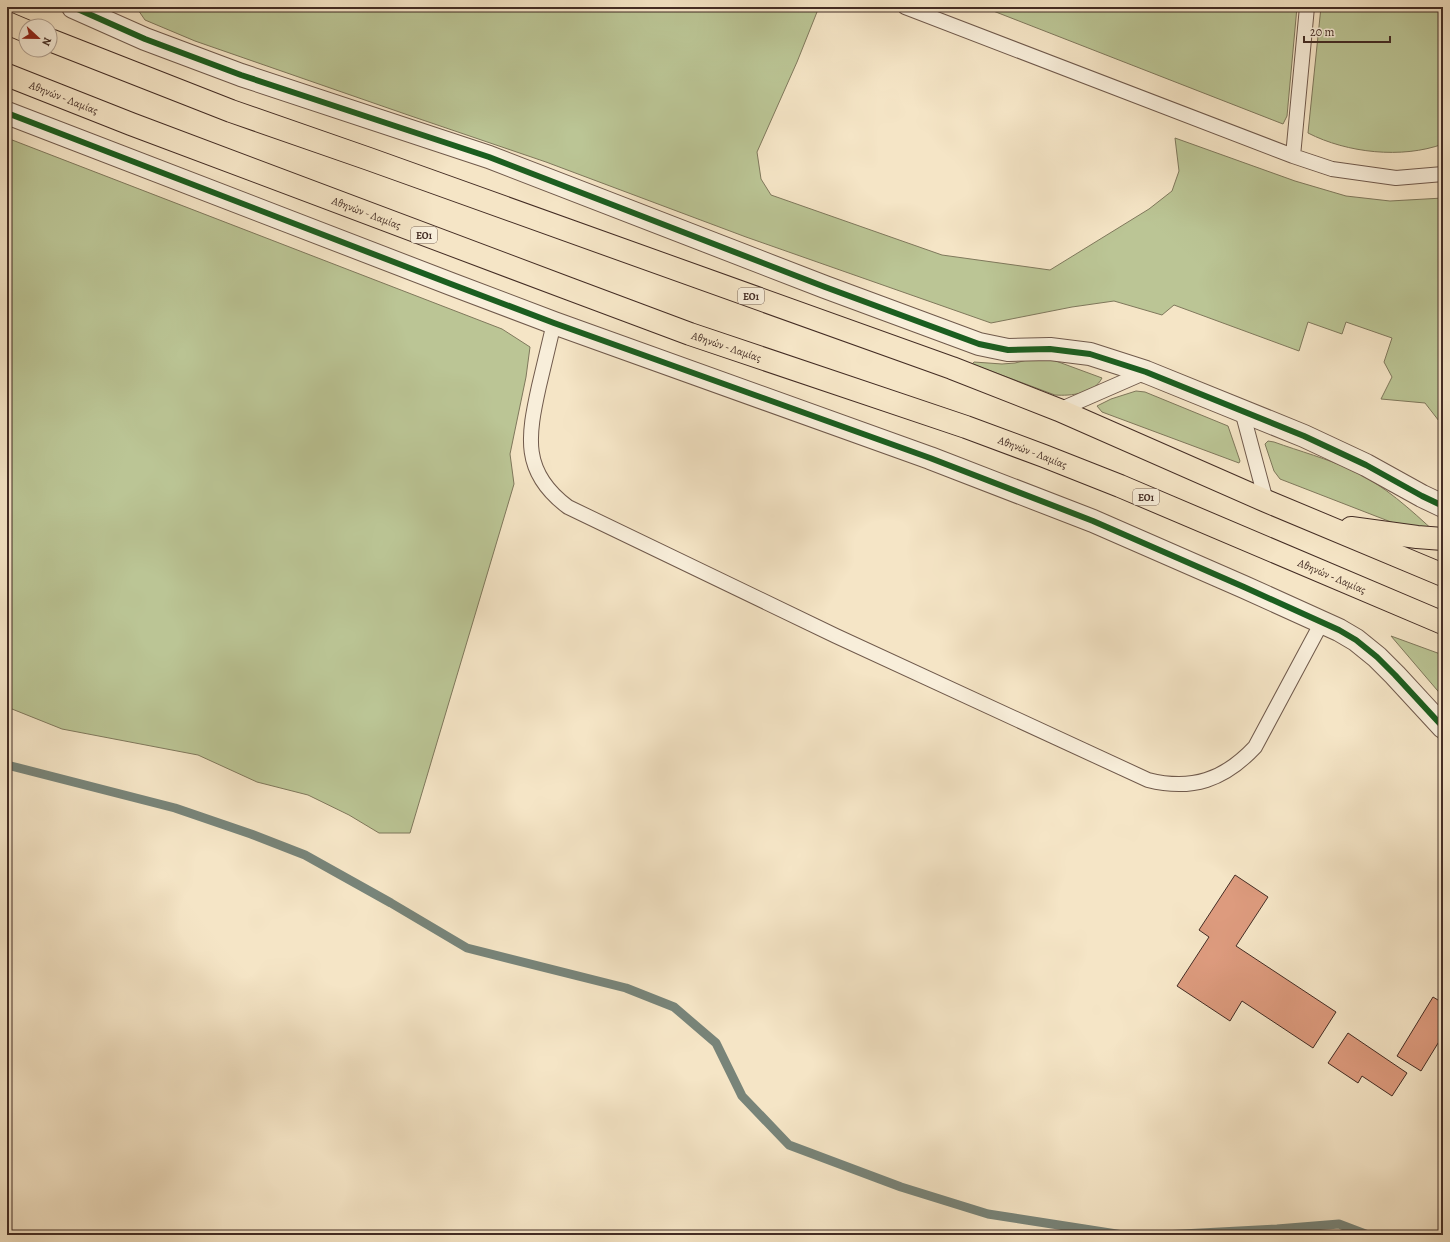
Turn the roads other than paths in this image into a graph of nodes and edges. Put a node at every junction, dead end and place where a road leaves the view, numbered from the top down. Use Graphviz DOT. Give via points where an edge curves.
graph roads {
  1 [pos="73,7"];
  2 [pos="906,7"];
  3 [pos="1306,7"];
  4 [pos="7,23"];
  5 [pos="18,28"];
  6 [pos="58,43"];
  7 [pos="7,75"];
  8 [pos="7,113"];
  9 [pos="1293,156"];
  10 [pos="1443,174"];
  11 [pos="554,323"];
  12 [pos="1146,372"];
  13 [pos="1059,410"];
  14 [pos="1242,411"];
  15 [pos="1266,501"];
  16 [pos="1443,506"];
  17 [pos="1321,524"];
  18 [pos="1443,539"];
  19 [pos="1443,575"];
  20 [pos="1322,622"];
  21 [pos="1443,623"];
  22 [pos="1443,727"];
  1 -- 12 [label="street" via="145,39 241,75 489,157 979,344 1008,350 1050,349 1090,354"];
  2 -- 9 [label="lane"];
  3 -- 9 [label="lane"];
  4 -- 5 [label="main road"];
  6 -- 13 [label="main road, ΕΟ1" via="231,111 937,363"];
  7 -- 21 [label="main road, Αθηνών - Λαμίας / ΕΟ1" via="567,288 698,336 1030,450"];
  8 -- 11 [label="street"];
  9 -- 10 [label="lane" via="1332,169 1396,178"];
  11 -- 20 [label="street" via="1024,494 1093,521"];
  11 -- 20 [label="lane" via="531,421 531,453 540,478 547,490 557,499 568,507 836,636 1148,780 1181,785 1198,783 1229,770 1243,760 1255,747"];
  12 -- 13 [label="lane"];
  12 -- 14 [label="street"];
  13 -- 15 [label="main road, ΕΟ1"];
  14 -- 15 [label="lane"];
  14 -- 16 [label="street" via="1311,439"];
  15 -- 17 [label="main road, ΕΟ1"];
  17 -- 18 [label="main road" via="1417,538"];
  17 -- 19 [label="main road, ΕΟ1"];
  20 -- 22 [label="street" via="1356,640 1377,657"];
}
